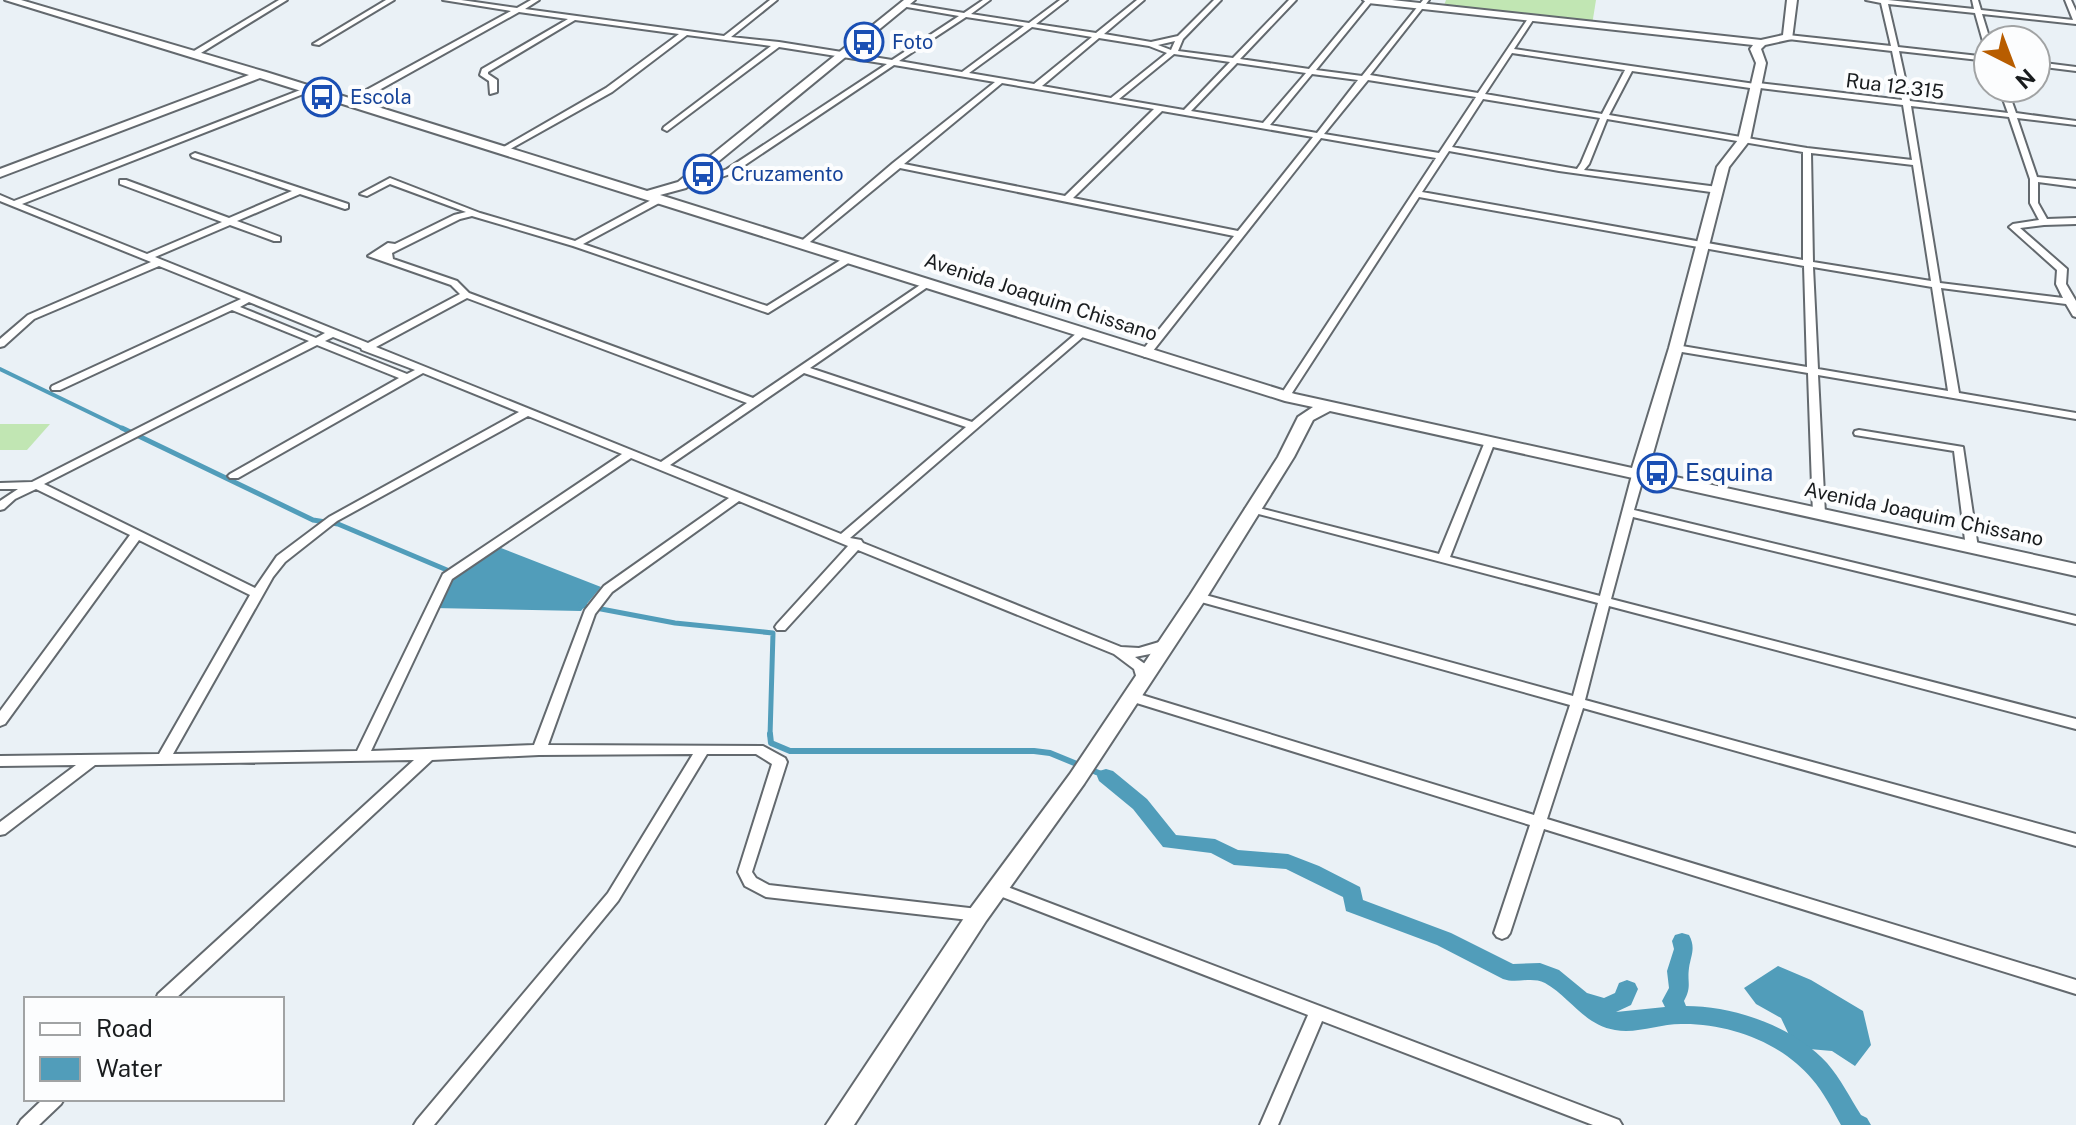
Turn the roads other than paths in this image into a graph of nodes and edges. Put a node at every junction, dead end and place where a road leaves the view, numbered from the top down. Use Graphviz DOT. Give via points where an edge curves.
graph roads {
  1 [pos="10,0"];
  2 [pos="284,0"];
  3 [pos="391,0"];
  4 [pos="446,0"];
  5 [pos="536,0"];
  6 [pos="774,0"];
  7 [pos="987,0"];
  8 [pos="1064,0"];
  9 [pos="1141,0"];
  10 [pos="1218,0"];
  11 [pos="1293,0"];
  12 [pos="1369,0"];
  13 [pos="1792,0"];
  14 [pos="1869,0"];
  15 [pos="1975,0"];
  16 [pos="2068,0"];
  17 [pos="1884,1"];
  18 [pos="26,2"];
  19 [pos="906,3"];
  20 [pos="1424,4"];
  21 [pos="520,9"];
  22 [pos="1978,11"];
  23 [pos="967,15"];
  24 [pos="575,17"];
  25 [pos="1530,20"];
  26 [pos="2076,20"];
  27 [pos="1982,24"];
  28 [pos="1031,25"];
  29 [pos="686,32"];
  30 [pos="1099,35"];
  31 [pos="727,36"];
  32 [pos="1788,37"];
  33 [pos="1180,38"];
  34 [pos="1761,43"];
  35 [pos="317,44"];
  36 [pos="779,44"];
  37 [pos="1151,44"];
  38 [pos="1894,49"];
  39 [pos="1174,51"];
  40 [pos="1511,51"];
  41 [pos="193,54"];
  42 [pos="843,54"];
  43 [pos="1972,57"];
  44 [pos="1238,59"];
  45 [pos="895,63"];
  46 [pos="2052,66"];
  47 [pos="1630,68"];
  48 [pos="2076,69"];
  49 [pos="1313,70"];
  50 [pos="262,74"];
  51 [pos="964,74"];
  52 [pos="1365,78"];
  53 [pos="1002,80"];
  54 [pos="1037,86"];
  55 [pos="1758,86"];
  56 [pos="308,89"];
  57 [pos="493,92"];
  58 [pos="1483,95"];
  59 [pos="1114,99"];
  60 [pos="351,102"];
  61 [pos="1907,104"];
  62 [pos="2009,104"];
  63 [pos="1160,108"];
  64 [pos="1186,112"];
  65 [pos="1605,115"];
  66 [pos="2013,115"];
  67 [pos="2076,123"];
  68 [pos="1266,125"];
  69 [pos="667,129"];
  70 [pos="1319,134"];
  71 [pos="1744,140"];
  72 [pos="505,150"];
  73 [pos="1807,150"];
  74 [pos="1443,152"];
  75 [pos="195,155"];
  76 [pos="1916,163"];
  77 [pos="896,165"];
  78 [pos="1580,170"];
  79 [pos="0,173"];
  80 [pos="2034,179"];
  81 [pos="688,180"];
  82 [pos="123,182"];
  83 [pos="2076,184"];
  84 [pos="1718,190"];
  85 [pos="299,191"];
  86 [pos="364,194"];
  87 [pos="1416,194"];
  88 [pos="0,198"];
  89 [pos="1067,199"];
  90 [pos="660,200"];
  91 [pos="14,204"];
  92 [pos="345,206"];
  93 [pos="466,209"];
  94 [pos="482,215"];
  95 [pos="2076,221"];
  96 [pos="228,222"];
  97 [pos="2044,222"];
  98 [pos="1238,234"];
  99 [pos="277,239"];
  100 [pos="576,244"];
  101 [pos="802,244"];
  102 [pos="1703,244"];
  103 [pos="146,258"];
  104 [pos="847,260"];
  105 [pos="389,261"];
  106 [pos="157,263"];
  107 [pos="1808,264"];
  108 [pos="926,284"];
  109 [pos="1938,285"];
  110 [pos="466,295"];
  111 [pos="247,300"];
  112 [pos="2072,302"];
  113 [pos="232,307"];
  114 [pos="2076,314"];
  115 [pos="331,334"];
  116 [pos="1081,334"];
  117 [pos="316,342"];
  118 [pos="0,344"];
  119 [pos="366,348"];
  120 [pos="1676,348"];
  121 [pos="1145,354"];
  122 [pos="423,369"];
  123 [pos="802,369"];
  124 [pos="1815,372"];
  125 [pos="408,378"];
  126 [pos="56,388"];
  127 [pos="1954,396"];
  128 [pos="1288,397"];
  129 [pos="754,402"];
  130 [pos="1326,407"];
  131 [pos="527,412"];
  132 [pos="2076,416"];
  133 [pos="974,426"];
  134 [pos="1859,433"];
  135 [pos="1489,444"];
  136 [pos="629,454"];
  137 [pos="662,466"];
  138 [pos="1277,468"];
  139 [pos="1638,475"];
  140 [pos="234,476"];
  141 [pos="37,485"];
  142 [pos="0,486"];
  143 [pos="739,496"];
  144 [pos="0,507"];
  145 [pos="1251,509"];
  146 [pos="1628,512"];
  147 [pos="1819,514"];
  148 [pos="137,534"];
  149 [pos="843,538"];
  150 [pos="857,543"];
  151 [pos="1972,548"];
  152 [pos="1443,560"];
  153 [pos="2076,570"];
  154 [pos="258,594"];
  155 [pos="1198,597"];
  156 [pos="1606,601"];
  157 [pos="2076,620"];
  158 [pos="781,627"];
  159 [pos="1167,644"];
  160 [pos="1119,651"];
  161 [pos="1143,679"];
  162 [pos="1132,697"];
  163 [pos="1578,702"];
  164 [pos="0,721"];
  165 [pos="2076,724"];
  166 [pos="539,750"];
  167 [pos="702,751"];
  168 [pos="428,755"];
  169 [pos="362,756"];
  170 [pos="164,758"];
  171 [pos="92,760"];
  172 [pos="0,761"];
  173 [pos="1536,821"];
  174 [pos="0,830"];
  175 [pos="2076,840"];
  176 [pos="997,889"];
  177 [pos="978,915"];
  178 [pos="1502,933"];
  179 [pos="2076,987"];
  180 [pos="166,997"];
  181 [pos="1317,1013"];
  182 [pos="53,1101"];
  183 [pos="27,1125"];
  184 [pos="423,1125"];
  185 [pos="839,1125"];
  186 [pos="1269,1125"];
  187 [pos="1613,1125"];
  1 -- 18 [label="street, Avenida Joaquim Chissano"];
  2 -- 41 [label="street"];
  3 -- 35 [label="street"];
  4 -- 21 [label="street"];
  5 -- 21 [label="street"];
  6 -- 31 [label="street"];
  7 -- 23 [label="street"];
  8 -- 28 [label="street"];
  9 -- 30 [label="street"];
  10 -- 33 [label="street"];
  11 -- 44 [label="street"];
  12 -- 20 [label="street"];
  12 -- 49 [label="street"];
  13 -- 32 [label="street"];
  14 -- 17 [label="street"];
  15 -- 22 [label="street"];
  16 -- 26 [label="street"];
  17 -- 22 [label="street"];
  17 -- 38 [label="street"];
  18 -- 41 [label="street, Avenida Joaquim Chissano"];
  19 -- 23 [label="street"];
  19 -- 42 [label="street"];
  20 -- 25 [label="street"];
  20 -- 52 [label="street"];
  21 -- 24 [label="street"];
  21 -- 60 [label="street"];
  22 -- 26 [label="street"];
  22 -- 27 [label="street"];
  23 -- 28 [label="street"];
  23 -- 45 [label="street"];
  24 -- 29 [label="street"];
  24 -- 57 [label="street" via="485,71 493,80"];
  25 -- 34 [label="street"];
  25 -- 40 [label="street"];
  28 -- 30 [label="street"];
  28 -- 51 [label="street"];
  29 -- 31 [label="street"];
  29 -- 72 [label="street" via="596,98"];
  30 -- 37 [label="street"];
  30 -- 54 [label="street"];
  31 -- 36 [label="street"];
  32 -- 34 [label="street"];
  32 -- 38 [label="street"];
  33 -- 37 [label="street"];
  33 -- 39 [label="street"];
  34 -- 55 [label="street" via="1755,49 1761,63"];
  36 -- 42 [label="street"];
  36 -- 69 [label="street"];
  37 -- 39 [label="street"];
  38 -- 43 [label="street"];
  38 -- 61 [label="street"];
  39 -- 44 [label="street"];
  39 -- 59 [label="street"];
  40 -- 47 [label="street, Rua 12.315"];
  40 -- 58 [label="street"];
  41 -- 50 [label="street, Avenida Joaquim Chissano"];
  42 -- 45 [label="street"];
  42 -- 81 [label="street"];
  44 -- 49 [label="street"];
  44 -- 64 [label="street"];
  45 -- 51 [label="street"];
  45 -- 81 [label="street" via="730,171"];
  46 -- 48 [label="street"];
  47 -- 55 [label="street, Rua 12.315"];
  47 -- 65 [label="street"];
  49 -- 52 [label="street"];
  49 -- 68 [label="street"];
  50 -- 56 [label="street, Avenida Joaquim Chissano"];
  50 -- 79 [label="street"];
  51 -- 53 [label="street"];
  52 -- 58 [label="street"];
  52 -- 70 [label="street"];
  53 -- 54 [label="street"];
  53 -- 77 [label="street"];
  54 -- 59 [label="street"];
  55 -- 61 [label="street, Rua 12.315"];
  55 -- 71 [label="street"];
  56 -- 60 [label="street, Avenida Joaquim Chissano"];
  56 -- 91 [label="street"];
  58 -- 65 [label="street"];
  58 -- 74 [label="street"];
  59 -- 63 [label="street"];
  60 -- 72 [label="street, Avenida Joaquim Chissano"];
  61 -- 66 [label="street, Rua 12.315"];
  61 -- 76 [label="street"];
  62 -- 66 [label="street"];
  63 -- 64 [label="street"];
  63 -- 89 [label="street"];
  64 -- 68 [label="street"];
  65 -- 71 [label="street"];
  65 -- 78 [label="street"];
  66 -- 67 [label="street, Rua 12.315"];
  66 -- 80 [label="street"];
  68 -- 70 [label="street"];
  70 -- 74 [label="street"];
  70 -- 98 [label="street"];
  71 -- 73 [label="street"];
  71 -- 84 [label="street" via="1723,167"];
  72 -- 90 [label="street, Avenida Joaquim Chissano"];
  73 -- 76 [label="street"];
  73 -- 107 [label="street"];
  74 -- 78 [label="street"];
  74 -- 87 [label="street"];
  75 -- 85 [label="street"];
  76 -- 109 [label="street"];
  77 -- 89 [label="street"];
  77 -- 101 [label="street"];
  78 -- 84 [label="street"];
  80 -- 83 [label="street"];
  80 -- 97 [label="street" via="2034,203"];
  81 -- 90 [label="street"];
  81 -- 90 [label="street"];
  82 -- 96 [label="street"];
  84 -- 102 [label="street"];
  85 -- 92 [label="street"];
  85 -- 96 [label="street"];
  86 -- 93 [label="street" via="390,181"];
  87 -- 102 [label="street"];
  87 -- 128 [label="street"];
  88 -- 91 [label="street"];
  89 -- 98 [label="street"];
  90 -- 100 [label="street"];
  90 -- 101 [label="street, Avenida Joaquim Chissano"];
  91 -- 103 [label="street"];
  93 -- 94 [label="street"];
  93 -- 105 [label="street" via="373,256"];
  94 -- 100 [label="street"];
  94 -- 105 [label="street" via="457,217 387,252"];
  95 -- 97 [label="street"];
  96 -- 99 [label="street"];
  96 -- 103 [label="street"];
  97 -- 112 [label="street" via="2013,227 2056,260"];
  98 -- 121 [label="street"];
  100 -- 104 [label="street" via="768,310"];
  101 -- 104 [label="street, Avenida Joaquim Chissano"];
  102 -- 107 [label="street"];
  102 -- 120 [label="street"];
  103 -- 106 [label="street"];
  104 -- 108 [label="street, Avenida Joaquim Chissano"];
  105 -- 110 [label="street" via="454,283"];
  106 -- 111 [label="street"];
  106 -- 118 [label="street" via="31,317"];
  107 -- 109 [label="street"];
  107 -- 124 [label="street"];
  108 -- 116 [label="street, Avenida Joaquim Chissano"];
  108 -- 123 [label="street"];
  109 -- 112 [label="street"];
  109 -- 127 [label="street"];
  110 -- 119 [label="street"];
  110 -- 129 [label="street"];
  111 -- 113 [label="street"];
  111 -- 115 [label="street"];
  112 -- 114 [label="street"];
  113 -- 117 [label="street"];
  113 -- 126 [label="street"];
  115 -- 117 [label="street"];
  115 -- 119 [label="street"];
  116 -- 121 [label="street, Avenida Joaquim Chissano"];
  116 -- 133 [label="street"];
  117 -- 125 [label="street"];
  117 -- 141 [label="street"];
  119 -- 122 [label="street"];
  120 -- 124 [label="street"];
  120 -- 139 [label="street"];
  121 -- 128 [label="street, Avenida Joaquim Chissano"];
  122 -- 125 [label="street"];
  122 -- 131 [label="street"];
  123 -- 129 [label="street"];
  123 -- 133 [label="street"];
  124 -- 127 [label="street"];
  124 -- 147 [label="street"];
  125 -- 140 [label="street"];
  127 -- 132 [label="street"];
  128 -- 130 [label="street, Avenida Joaquim Chissano"];
  128 -- 138 [label="street" via="1296,415"];
  129 -- 137 [label="street"];
  130 -- 135 [label="street, Avenida Joaquim Chissano"];
  130 -- 138 [label="street" via="1306,417"];
  131 -- 136 [label="street"];
  131 -- 154 [label="street" via="328,523 281,559"];
  133 -- 149 [label="street"];
  134 -- 151 [label="street" via="1959,449"];
  135 -- 139 [label="street, Avenida Joaquim Chissano"];
  135 -- 152 [label="street"];
  136 -- 137 [label="street"];
  136 -- 169 [label="street" via="453,573"];
  137 -- 143 [label="street"];
  138 -- 145 [label="street"];
  139 -- 146 [label="street"];
  139 -- 147 [label="street, Avenida Joaquim Chissano"];
  141 -- 142 [label="street"];
  141 -- 144 [label="street"];
  141 -- 148 [label="street"];
  143 -- 149 [label="street"];
  143 -- 166 [label="street" via="608,589 589,613"];
  145 -- 152 [label="street"];
  145 -- 155 [label="street"];
  146 -- 156 [label="street"];
  146 -- 157 [label="street"];
  147 -- 151 [label="street, Avenida Joaquim Chissano"];
  148 -- 154 [label="street"];
  148 -- 164 [label="street"];
  149 -- 150 [label="street"];
  150 -- 158 [label="street"];
  150 -- 160 [label="street"];
  151 -- 153 [label="street, Avenida Joaquim Chissano"];
  152 -- 156 [label="street"];
  154 -- 170 [label="street"];
  155 -- 159 [label="street"];
  155 -- 163 [label="street"];
  156 -- 163 [label="street"];
  156 -- 165 [label="street"];
  159 -- 160 [label="street" via="1134,654"];
  159 -- 161 [label="street"];
  160 -- 161 [label="street" via="1140,667"];
  161 -- 162 [label="street"];
  162 -- 173 [label="street"];
  162 -- 176 [label="street"];
  163 -- 173 [label="street"];
  163 -- 175 [label="street"];
  166 -- 167 [label="street"];
  166 -- 168 [label="street"];
  167 -- 177 [label="street" via="758,749 780,762 745,872 750,882 766,891"];
  167 -- 184 [label="street" via="613,897"];
  168 -- 169 [label="street"];
  168 -- 180 [label="street"];
  169 -- 170 [label="street"];
  170 -- 171 [label="street"];
  171 -- 172 [label="street"];
  171 -- 174 [label="street"];
  173 -- 178 [label="street"];
  173 -- 179 [label="street"];
  176 -- 177 [label="street"];
  176 -- 181 [label="street"];
  177 -- 185 [label="street"];
  181 -- 186 [label="street"];
  181 -- 187 [label="street"];
  182 -- 183 [label="street"];
}
